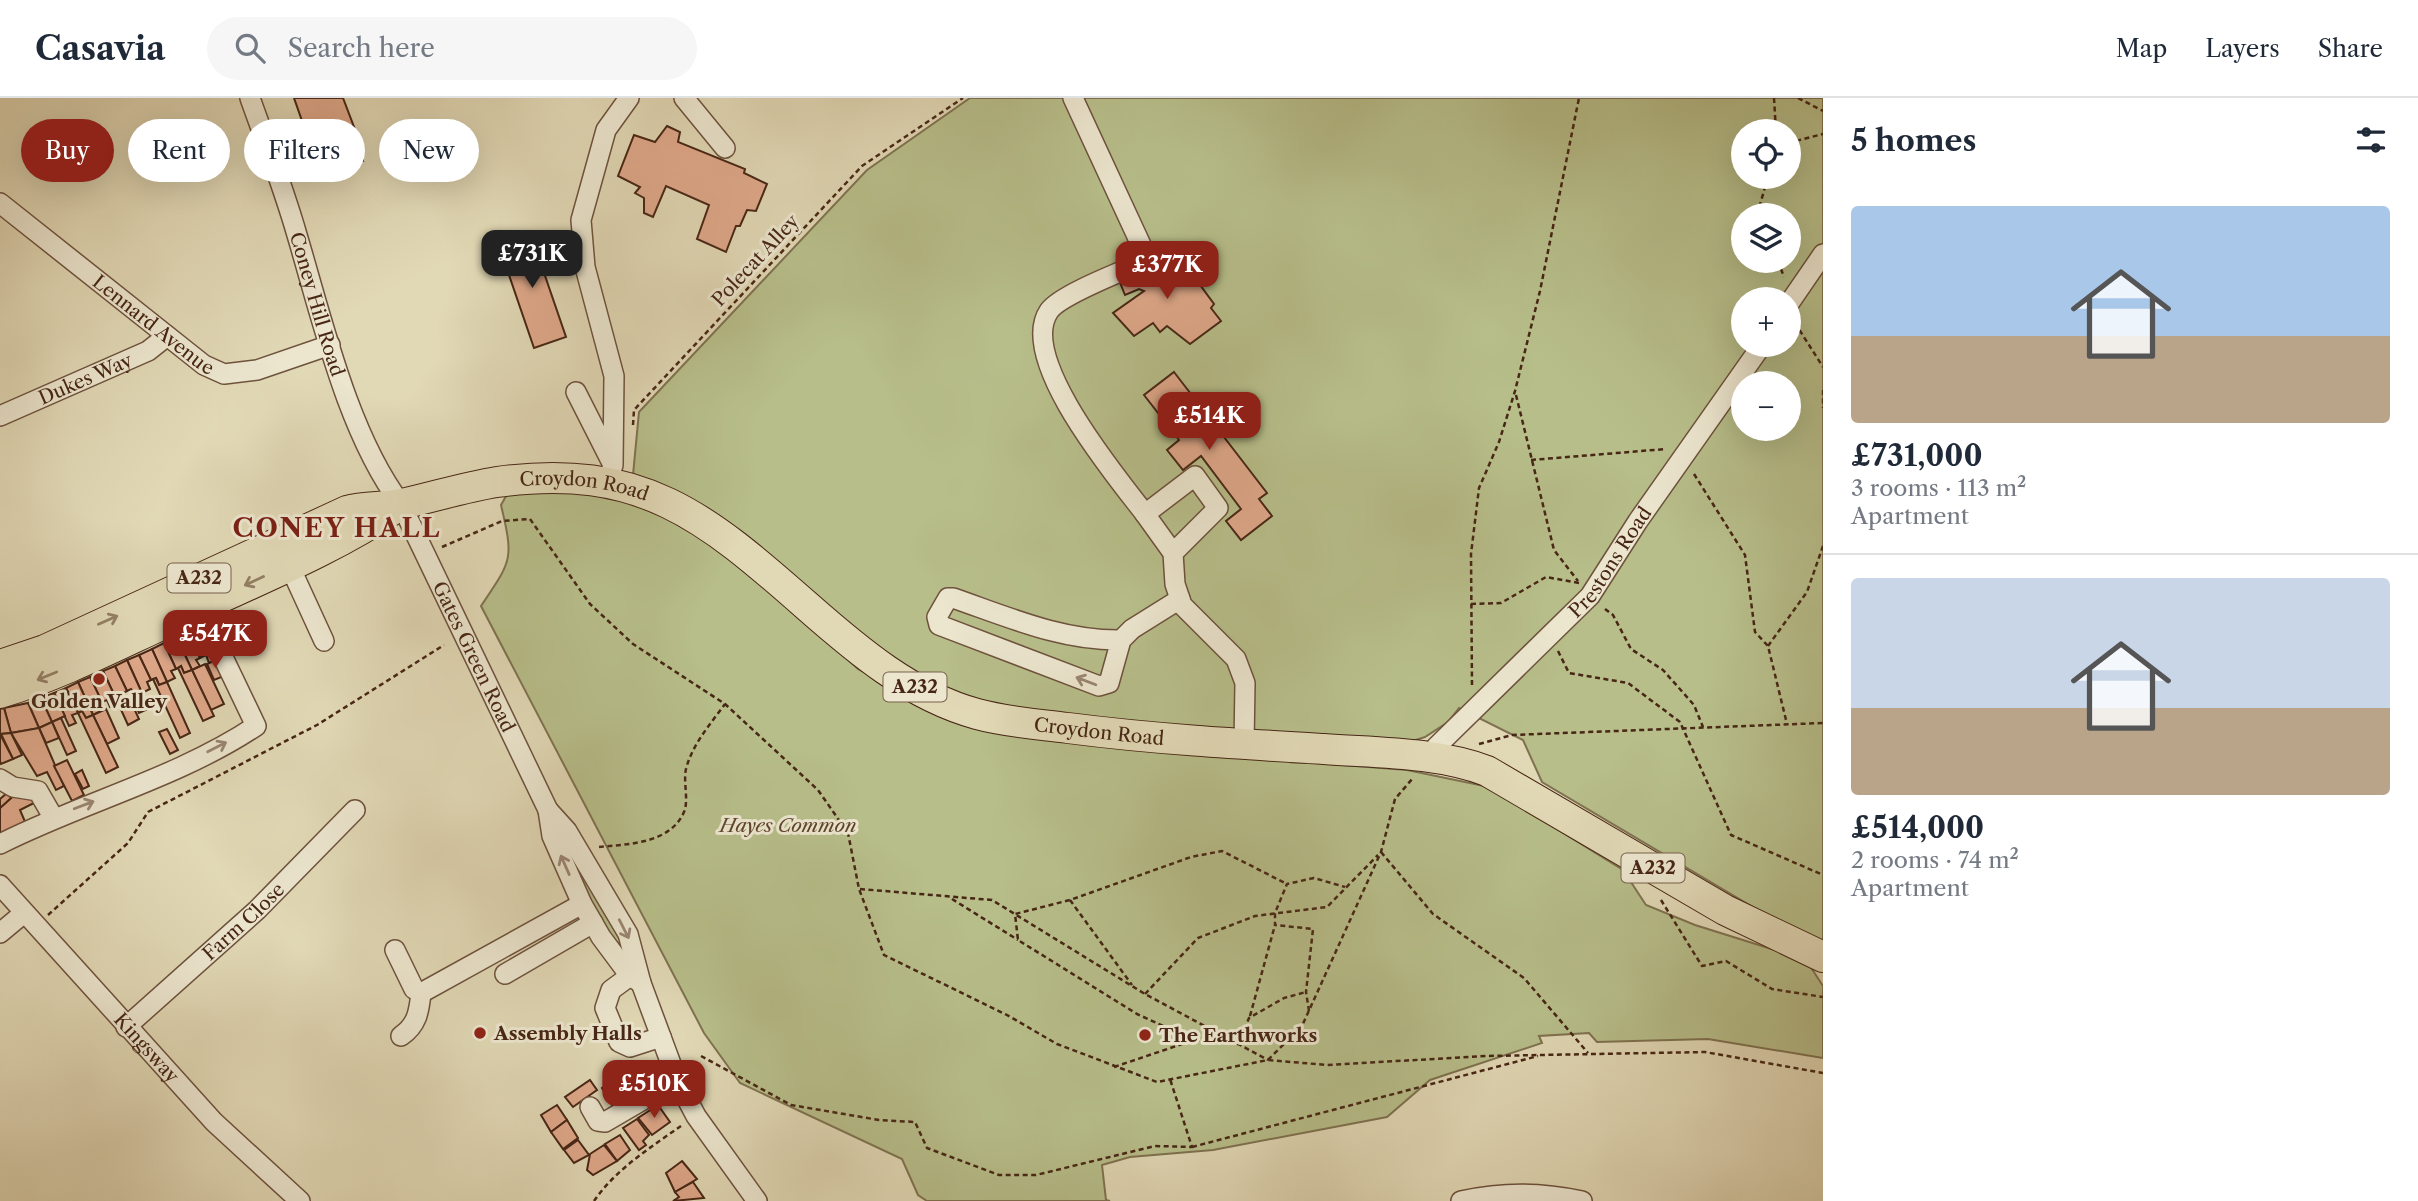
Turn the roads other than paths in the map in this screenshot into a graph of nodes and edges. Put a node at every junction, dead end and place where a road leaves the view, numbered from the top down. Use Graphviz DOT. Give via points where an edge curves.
graph roads {
  1 [pos="250,98"];
  2 [pos="629,98"];
  3 [pos="684,98"];
  4 [pos="1073,98"];
  5 [pos="725,148"];
  6 [pos="0,203"];
  7 [pos="1823,254"];
  8 [pos="1800,287"];
  9 [pos="167,336"];
  10 [pos="330,345"];
  11 [pos="1754,357"];
  12 [pos="576,392"];
  13 [pos="0,415"];
  14 [pos="611,473"];
  15 [pos="401,504"];
  16 [pos="1145,514"];
  17 [pos="283,553"];
  18 [pos="1173,553"];
  19 [pos="1180,599"];
  20 [pos="199,607"];
  21 [pos="1122,640"];
  22 [pos="324,641"];
  23 [pos="0,665"];
  24 [pos="0,692"];
  25 [pos="1244,744"];
  26 [pos="1431,757"];
  27 [pos="0,779"];
  28 [pos="355,810"];
  29 [pos="548,810"];
  30 [pos="53,817"];
  31 [pos="0,844"];
  32 [pos="0,885"];
  33 [pos="582,904"];
  34 [pos="24,913"];
  35 [pos="593,923"];
  36 [pos="0,933"];
  37 [pos="395,950"];
  38 [pos="1823,957"];
  39 [pos="505,974"];
  40 [pos="635,980"];
  41 [pos="421,993"];
  42 [pos="126,1027"];
  43 [pos="401,1036"];
  44 [pos="661,1037"];
  45 [pos="677,1080"];
  46 [pos="590,1107"];
  47 [pos="300,1201"];
  48 [pos="757,1201"];
  49 [pos="1461,1201"];
  50 [pos="1582,1201"];
  1 -- 10 [label="street, Coney Hill Road" via="290,210"];
  2 -- 14 [label="street" via="606,130 581,220 585,267 614,376"];
  3 -- 5 [label="street"];
  4 -- 16 [label="street" via="1148,260 1063,299 1050,311 1041,330 1042,348 1077,424"];
  6 -- 9 [label="street, Lennard Avenue"];
  7 -- 8 [label="street"];
  9 -- 10 [label="street, Lennard Avenue" via="204,365 225,374 257,370"];
  9 -- 13 [label="street, Dukes Way" via="148,351"];
  10 -- 15 [label="street, Coney Hill Road" via="360,427"];
  11 -- 26 [label="street, Prestons Road" via="1550,636"];
  12 -- 14 [label="street"];
  14 -- 15 [label="highway, Croydon Road / A232" via="520,479"];
  14 -- 25 [label="highway, Croydon Road / A232" via="713,527 864,655 950,704 1019,722"];
  15 -- 17 [label="highway, Croydon Road / A232" via="364,529"];
  15 -- 29 [label="street, Gates Green Road"];
  16 -- 18 [label="street"];
  16 -- 18 [label="street" via="1195,477 1211,497 1218,508"];
  17 -- 20 [label="highway, Croydon Road / A232, one-way"];
  17 -- 22 [label="street"];
  23 -- 17 [label="highway, Croydon Road / A232, one-way"];
  18 -- 19 [label="street"];
  19 -- 21 [label="street"];
  19 -- 25 [label="street" via="1236,659 1245,683"];
  20 -- 24 [label="highway, Croydon Road / A232, one-way" via="52,674"];
  30 -- 20 [label="street, one-way" via="156,777 256,726"];
  21 -- 21 [label="street, one-way" via="1109,683 1099,686 939,625 937,617 948,598 1043,629 1086,639"];
  25 -- 26 [label="highway, Croydon Road / A232"];
  26 -- 38 [label="highway, Croydon Road / A232" via="1487,771 1724,910"];
  27 -- 30 [label="street" via="13,787 38,791"];
  28 -- 42 [label="street, Farm Close" via="257,910"];
  33 -- 29 [label="street, Gates Green Road, one-way" via="552,836"];
  29 -- 40 [label="street, Gates Green Road, one-way" via="578,848 628,934"];
  30 -- 31 [label="street"];
  32 -- 34 [label="street, Kingsway"];
  33 -- 35 [label="street, Gates Green Road"];
  33 -- 41 [label="street"];
  34 -- 36 [label="street"];
  34 -- 42 [label="street, Kingsway"];
  35 -- 39 [label="street"];
  35 -- 40 [label="street, Gates Green Road"];
  37 -- 41 [label="street" via="414,989"];
  40 -- 44 [label="street, Gates Green Road"];
  40 -- 44 [label="street" via="611,990 605,1009 611,1026 619,1042 631,1047"];
  41 -- 43 [label="street" via="413,1028"];
  42 -- 47 [label="street, Kingsway" via="230,1139"];
  44 -- 45 [label="street, Gates Green Road"];
  45 -- 46 [label="street" via="605,1122 598,1121"];
  45 -- 48 [label="street, Gates Green Road" via="696,1116"];
  49 -- 50 [label="street" via="1500,1193 1543,1193"];
}
